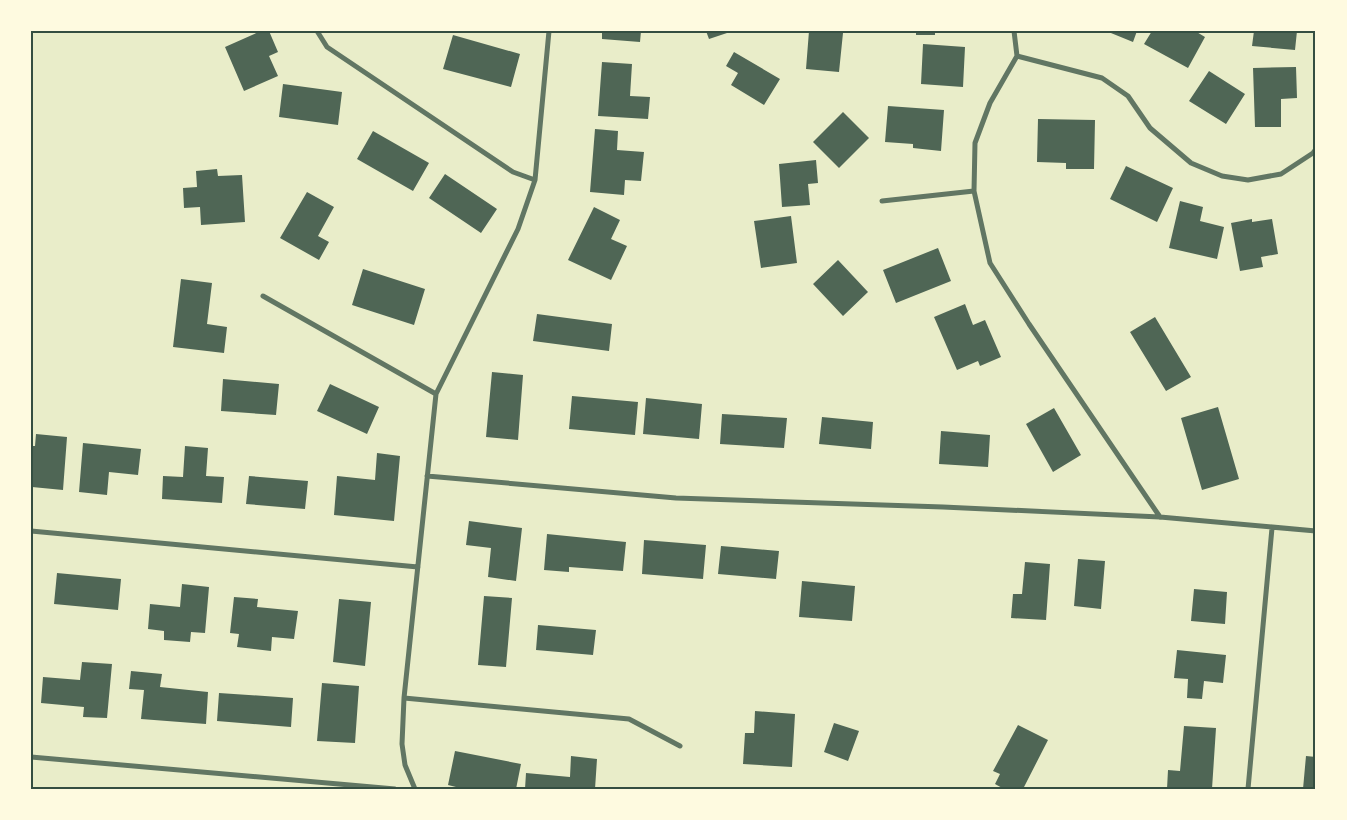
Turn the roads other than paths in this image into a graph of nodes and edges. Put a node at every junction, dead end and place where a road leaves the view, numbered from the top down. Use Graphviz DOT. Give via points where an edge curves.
graph roads {
  1 [pos="317,31"];
  2 [pos="549,31"];
  3 [pos="1014,31"];
  4 [pos="1017,56"];
  5 [pos="1316,149"];
  6 [pos="535,180"];
  7 [pos="974,191"];
  8 [pos="882,201"];
  9 [pos="263,296"];
  10 [pos="436,394"];
  11 [pos="427,476"];
  12 [pos="1160,518"];
  13 [pos="1272,528"];
  14 [pos="31,531"];
  15 [pos="1316,531"];
  16 [pos="418,567"];
  17 [pos="404,698"];
  18 [pos="680,746"];
  19 [pos="31,757"];
  20 [pos="395,789"];
  21 [pos="415,789"];
  22 [pos="1248,789"];
  1 -- 6 [label="street" via="327,47 513,172"];
  2 -- 6 [label="street"];
  3 -- 4 [label="street"];
  4 -- 5 [label="street" via="1102,78 1128,96 1150,128 1192,163 1222,176 1248,180 1281,174"];
  4 -- 7 [label="street" via="990,102 975,144"];
  6 -- 10 [label="street" via="518,229"];
  7 -- 8 [label="street"];
  7 -- 12 [label="street" via="990,263"];
  9 -- 10 [label="street"];
  10 -- 11 [label="street"];
  11 -- 12 [label="street" via="676,498"];
  11 -- 16 [label="street"];
  12 -- 13 [label="street"];
  13 -- 15 [label="street"];
  13 -- 22 [label="street"];
  14 -- 16 [label="street"];
  16 -- 17 [label="street"];
  17 -- 18 [label="street" via="629,719"];
  17 -- 21 [label="street" via="402,744 405,765"];
  19 -- 20 [label="street"];
}
